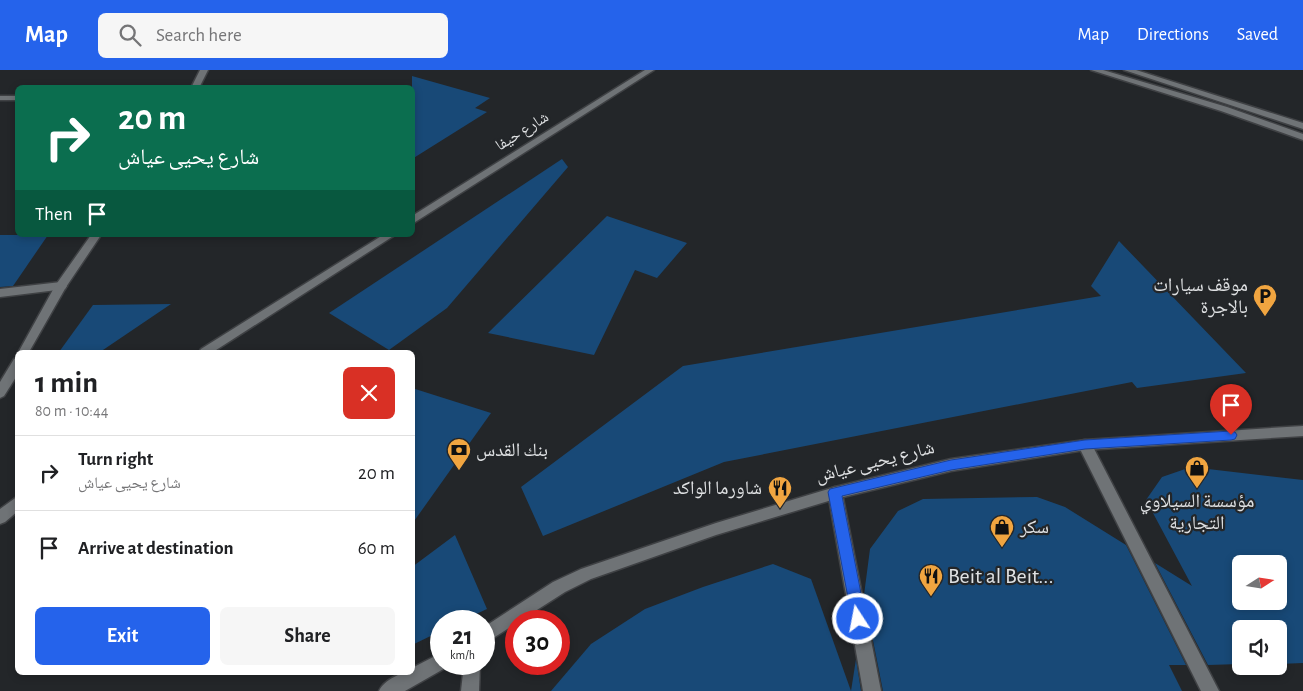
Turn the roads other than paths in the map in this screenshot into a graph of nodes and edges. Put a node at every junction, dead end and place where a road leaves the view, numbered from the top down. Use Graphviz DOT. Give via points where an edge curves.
graph roads {
  1 [pos="204,70"];
  2 [pos="650,70"];
  3 [pos="1095,70"];
  4 [pos="1128,70"];
  5 [pos="196,85"];
  6 [pos="0,98"];
  7 [pos="15,98"];
  8 [pos="1303,126"];
  9 [pos="1303,137"];
  10 [pos="415,219"];
  11 [pos="95,237"];
  12 [pos="387,237"];
  13 [pos="61,286"];
  14 [pos="0,292"];
  15 [pos="24,350"];
  16 [pos="208,350"];
  17 [pos="15,367"];
  18 [pos="0,393"];
  19 [pos="1303,431"];
  20 [pos="1085,445"];
  21 [pos="835,492"];
  22 [pos="15,505"];
  23 [pos="0,518"];
  24 [pos="495,629"];
  25 [pos="430,667"];
  26 [pos="471,675"];
  27 [pos="388,691"];
  28 [pos="470,691"];
  29 [pos="872,691"];
  30 [pos="1210,691"];
  1 -- 5 [label="street"];
  2 -- 10 [label="street, شارع حيفا"];
  3 -- 9 [label="street"];
  4 -- 8 [label="street"];
  6 -- 7 [label="street"];
  11 -- 13 [label="street"];
  12 -- 16 [label="street"];
  13 -- 14 [label="street"];
  13 -- 15 [label="street"];
  17 -- 18 [label="street"];
  19 -- 20 [label="street, شارع يحيى عياش"];
  20 -- 21 [label="street, شارع يحيى عياش" via="951,465"];
  20 -- 30 [label="street"];
  21 -- 24 [label="street, شارع يحيى عياش" via="586,574 559,587"];
  21 -- 29 [label="street"];
  22 -- 23 [label="street"];
  25 -- 27 [label="street"];
  26 -- 28 [label="street"];
}
